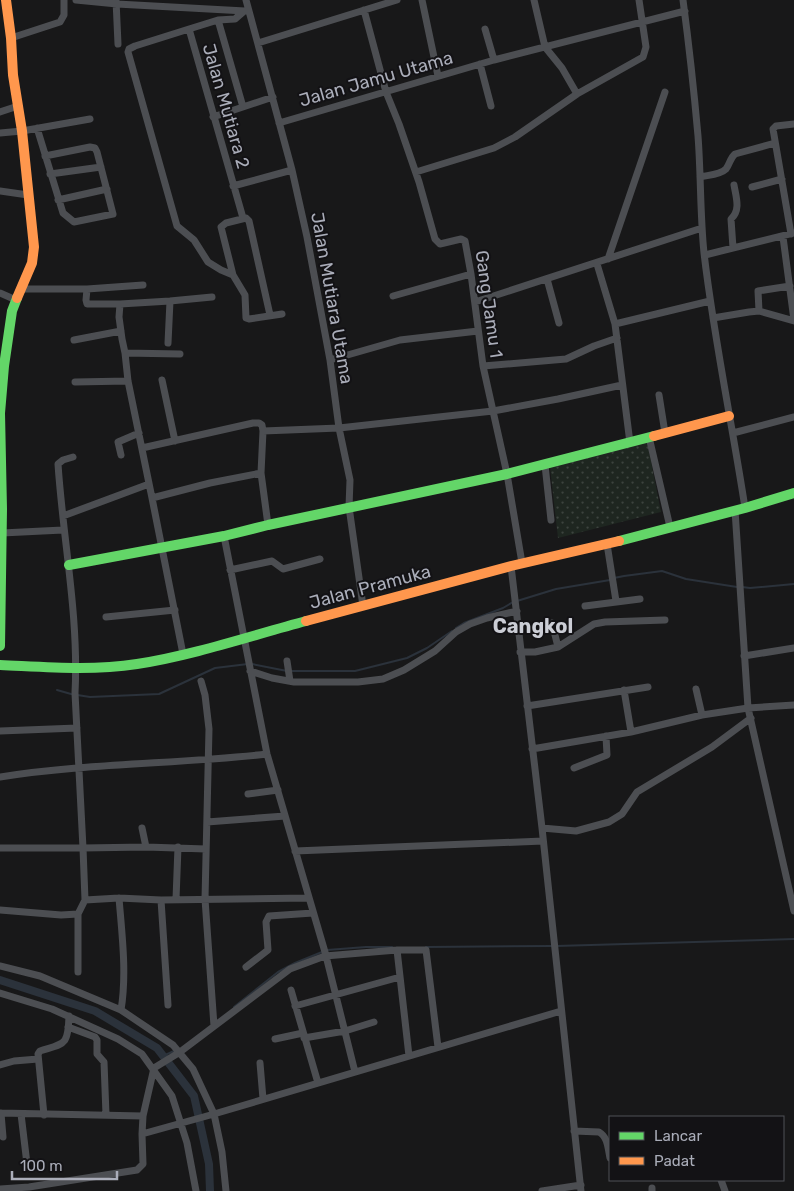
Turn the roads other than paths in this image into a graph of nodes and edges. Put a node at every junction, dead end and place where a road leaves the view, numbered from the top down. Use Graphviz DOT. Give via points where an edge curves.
graph roads {
  1 [pos="6,0"];
  2 [pos="64,0"];
  3 [pos="76,0"];
  4 [pos="246,0"];
  5 [pos="395,0"];
  6 [pos="422,0"];
  7 [pos="534,0"];
  8 [pos="639,0"];
  9 [pos="684,0"];
  10 [pos="117,2"];
  11 [pos="149,3"];
  12 [pos="364,10"];
  13 [pos="246,11"];
  14 [pos="685,12"];
  15 [pos="218,20"];
  16 [pos="643,21"];
  17 [pos="189,29"];
  18 [pos="485,29"];
  19 [pos="11,38"];
  20 [pos="258,43"];
  21 [pos="118,44"];
  22 [pos="545,47"];
  23 [pos="494,60"];
  24 [pos="480,64"];
  25 [pos="438,76"];
  26 [pos="386,92"];
  27 [pos="665,92"];
  28 [pos="577,94"];
  29 [pos="273,97"];
  30 [pos="18,106"];
  31 [pos="243,106"];
  32 [pos="491,106"];
  33 [pos="0,112"];
  34 [pos="213,117"];
  35 [pos="90,119"];
  36 [pos="279,123"];
  37 [pos="794,124"];
  38 [pos="36,128"];
  39 [pos="22,131"];
  40 [pos="0,133"];
  41 [pos="775,143"];
  42 [pos="45,156"];
  43 [pos="101,167"];
  44 [pos="292,170"];
  45 [pos="416,172"];
  46 [pos="50,174"];
  47 [pos="700,177"];
  48 [pos="782,179"];
  49 [pos="734,185"];
  50 [pos="233,186"];
  51 [pos="752,187"];
  52 [pos="107,189"];
  53 [pos="0,191"];
  54 [pos="28,194"];
  55 [pos="58,200"];
  56 [pos="243,218"];
  57 [pos="702,228"];
  58 [pos="793,234"];
  59 [pos="783,237"];
  60 [pos="733,248"];
  61 [pos="705,255"];
  62 [pos="608,259"];
  63 [pos="597,264"];
  64 [pos="472,274"];
  65 [pos="234,276"];
  66 [pos="547,279"];
  67 [pos="143,285"];
  68 [pos="790,286"];
  69 [pos="22,289"];
  70 [pos="87,289"];
  71 [pos="0,293"];
  72 [pos="393,296"];
  73 [pos="212,297"];
  74 [pos="16,300"];
  75 [pos="170,301"];
  76 [pos="710,301"];
  77 [pos="475,302"];
  78 [pos="120,304"];
  79 [pos="759,311"];
  80 [pos="282,314"];
  81 [pos="270,315"];
  82 [pos="713,318"];
  83 [pos="794,320"];
  84 [pos="559,323"];
  85 [pos="615,324"];
  86 [pos="121,331"];
  87 [pos="478,331"];
  88 [pos="617,338"];
  89 [pos="74,340"];
  90 [pos="168,343"];
  91 [pos="126,353"];
  92 [pos="180,354"];
  93 [pos="330,360"];
  94 [pos="2,366"];
  95 [pos="483,366"];
  96 [pos="162,380"];
  97 [pos="128,381"];
  98 [pos="75,382"];
  99 [pos="622,385"];
  100 [pos="659,395"];
  101 [pos="493,411"];
  102 [pos="729,416"];
  103 [pos="794,417"];
  104 [pos="339,428"];
  105 [pos="263,431"];
  106 [pos="139,433"];
  107 [pos="665,433"];
  108 [pos="734,433"];
  109 [pos="649,437"];
  110 [pos="175,441"];
  111 [pos="630,443"];
  112 [pos="142,448"];
  113 [pos="121,455"];
  114 [pos="73,457"];
  115 [pos="545,465"];
  116 [pos="260,472"];
  117 [pos="507,474"];
  118 [pos="149,484"];
  119 [pos="794,493"];
  120 [pos="152,498"];
  121 [pos="349,508"];
  122 [pos="1,509"];
  123 [pos="740,509"];
  124 [pos="63,516"];
  125 [pos="551,520"];
  126 [pos="268,525"];
  127 [pos="670,527"];
  128 [pos="63,530"];
  129 [pos="2,533"];
  130 [pos="224,536"];
  131 [pos="607,544"];
  132 [pos="163,547"];
  133 [pos="320,559"];
  134 [pos="522,563"];
  135 [pos="69,565"];
  136 [pos="511,566"];
  137 [pos="230,570"];
  138 [pos="640,599"];
  139 [pos="616,601"];
  140 [pos="516,604"];
  141 [pos="363,606"];
  142 [pos="585,606"];
  143 [pos="175,610"];
  144 [pos="106,617"];
  145 [pos="665,620"];
  146 [pos="552,623"];
  147 [pos="243,637"];
  148 [pos="0,646"];
  149 [pos="558,647"];
  150 [pos="794,648"];
  151 [pos="520,652"];
  152 [pos="182,654"];
  153 [pos="744,656"];
  154 [pos="287,661"];
  155 [pos="0,665"];
  156 [pos="249,667"];
  157 [pos="76,669"];
  158 [pos="201,681"];
  159 [pos="290,681"];
  160 [pos="648,687"];
  161 [pos="696,689"];
  162 [pos="624,690"];
  163 [pos="794,705"];
  164 [pos="527,706"];
  165 [pos="748,708"];
  166 [pos="702,715"];
  167 [pos="751,718"];
  168 [pos="77,728"];
  169 [pos="0,731"];
  170 [pos="631,732"];
  171 [pos="606,736"];
  172 [pos="532,749"];
  173 [pos="267,754"];
  174 [pos="208,760"];
  175 [pos="80,768"];
  176 [pos="574,768"];
  177 [pos="0,777"];
  178 [pos="278,790"];
  179 [pos="248,794"];
  180 [pos="285,816"];
  181 [pos="207,822"];
  182 [pos="142,828"];
  183 [pos="542,828"];
  184 [pos="543,842"];
  185 [pos="146,846"];
  186 [pos="178,847"];
  187 [pos="0,848"];
  188 [pos="83,848"];
  189 [pos="206,849"];
  190 [pos="295,851"];
  191 [pos="119,898"];
  192 [pos="309,898"];
  193 [pos="176,899"];
  194 [pos="205,899"];
  195 [pos="85,900"];
  196 [pos="161,900"];
  197 [pos="0,910"];
  198 [pos="794,911"];
  199 [pos="313,913"];
  200 [pos="78,914"];
  201 [pos="397,950"];
  202 [pos="324,952"];
  203 [pos="0,966"];
  204 [pos="246,967"];
  205 [pos="78,972"];
  206 [pos="400,977"];
  207 [pos="291,990"];
  208 [pos="0,993"];
  209 [pos="335,994"];
  210 [pos="168,1005"];
  211 [pos="295,1006"];
  212 [pos="122,1010"];
  213 [pos="561,1011"];
  214 [pos="69,1016"];
  215 [pos="374,1022"];
  216 [pos="214,1026"];
  217 [pos="68,1027"];
  218 [pos="345,1031"];
  219 [pos="304,1036"];
  220 [pos="275,1039"];
  221 [pos="438,1047"];
  222 [pos="179,1052"];
  223 [pos="409,1056"];
  224 [pos="38,1059"];
  225 [pos="260,1063"];
  226 [pos="0,1065"];
  227 [pos="154,1068"];
  228 [pos="355,1072"];
  229 [pos="318,1083"];
  230 [pos="263,1099"];
  231 [pos="1,1113"];
  232 [pos="21,1114"];
  233 [pos="44,1115"];
  234 [pos="106,1115"];
  235 [pos="213,1115"];
  236 [pos="142,1116"];
  237 [pos="184,1123"];
  238 [pos="574,1132"];
  239 [pos="142,1134"];
  240 [pos="3,1138"];
  241 [pos="609,1152"];
  242 [pos="27,1164"];
  243 [pos="581,1188"];
  244 [pos="0,1189"];
  245 [pos="196,1191"];
  246 [pos="226,1191"];
  247 [pos="542,1191"];
  1 -- 19 [label="street"];
  2 -- 19 [label="street" via="64,15 60,22"];
  3 -- 10 [label="street"];
  4 -- 13 [label="street, Jalan Mutiara Utama"];
  5 -- 12 [label="street"];
  6 -- 25 [label="street"];
  7 -- 22 [label="street"];
  8 -- 16 [label="street"];
  9 -- 14 [label="street"];
  10 -- 11 [label="street"];
  10 -- 21 [label="street"];
  11 -- 13 [label="street"];
  12 -- 20 [label="street"];
  12 -- 26 [label="street, Gang Jamu 1"];
  13 -- 15 [label="street, Jalan Mutiara 2" via="235,19"];
  13 -- 20 [label="street, Jalan Mutiara Utama"];
  14 -- 16 [label="street, Jalan Jamu Utama"];
  14 -- 47 [label="street"];
  15 -- 17 [label="street, Jalan Mutiara 2"];
  15 -- 31 [label="street"];
  16 -- 22 [label="street, Jalan Jamu Utama"];
  16 -- 28 [label="street" via="646,47 643,57"];
  17 -- 34 [label="street, Jalan Mutiara 2"];
  17 -- 65 [label="street" via="135,46 128,52 177,226 194,240 208,262"];
  18 -- 23 [label="street"];
  19 -- 30 [label="street"];
  20 -- 29 [label="street, Jalan Mutiara Utama"];
  22 -- 23 [label="street, Jalan Jamu Utama"];
  22 -- 28 [label="street"];
  23 -- 24 [label="street, Jalan Jamu Utama"];
  24 -- 25 [label="street, Jalan Jamu Utama"];
  24 -- 32 [label="street, Jalan Jamu Utama"];
  25 -- 26 [label="street, Jalan Jamu Utama"];
  26 -- 36 [label="street, Jalan Jamu Utama"];
  26 -- 45 [label="street, Gang Jamu 1"];
  27 -- 62 [label="street"];
  28 -- 45 [label="street" via="494,148"];
  29 -- 31 [label="street"];
  29 -- 36 [label="street, Jalan Mutiara Utama"];
  30 -- 33 [label="street"];
  30 -- 39 [label="street"];
  31 -- 34 [label="street"];
  34 -- 50 [label="street, Jalan Mutiara 2"];
  35 -- 38 [label="street"];
  36 -- 44 [label="street, Jalan Mutiara Utama"];
  37 -- 41 [label="street" via="776,126 773,129"];
  38 -- 39 [label="street"];
  38 -- 42 [label="street"];
  39 -- 40 [label="street"];
  39 -- 54 [label="street"];
  41 -- 47 [label="street" via="735,154 723,171"];
  41 -- 48 [label="street"];
  42 -- 43 [label="street" via="90,147 98,152"];
  42 -- 46 [label="street"];
  43 -- 46 [label="street"];
  43 -- 52 [label="street"];
  44 -- 50 [label="street"];
  44 -- 93 [label="street, Jalan Mutiara Utama"];
  45 -- 64 [label="street, Gang Jamu 1" via="435,239 440,244 464,239"];
  46 -- 55 [label="street"];
  47 -- 57 [label="street"];
  48 -- 51 [label="street"];
  48 -- 58 [label="street"];
  49 -- 60 [label="street" via="737,214 731,219"];
  50 -- 56 [label="street, Jalan Mutiara 2"];
  52 -- 55 [label="street"];
  52 -- 55 [label="street" via="113,212 110,215 74,222 63,213"];
  53 -- 54 [label="street"];
  54 -- 69 [label="street" via="34,247"];
  56 -- 65 [label="street" via="221,227"];
  56 -- 81 [label="street, Jalan Mutiara 2" via="249,221"];
  57 -- 61 [label="street"];
  57 -- 62 [label="street"];
  58 -- 59 [label="street"];
  59 -- 60 [label="street"];
  59 -- 68 [label="street"];
  60 -- 61 [label="street"];
  61 -- 76 [label="street"];
  62 -- 63 [label="street"];
  63 -- 66 [label="street"];
  63 -- 85 [label="street"];
  64 -- 72 [label="street"];
  64 -- 77 [label="street, Gang Jamu 1"];
  65 -- 81 [label="street" via="245,295 246,318"];
  66 -- 77 [label="street"];
  66 -- 84 [label="street"];
  67 -- 70 [label="street"];
  68 -- 79 [label="street" via="758,291"];
  68 -- 83 [label="street"];
  69 -- 70 [label="street"];
  69 -- 74 [label="street"];
  70 -- 78 [label="street" via="87,304"];
  71 -- 74 [label="street"];
  73 -- 75 [label="street"];
  74 -- 94 [label="street"];
  75 -- 78 [label="street"];
  75 -- 90 [label="street"];
  76 -- 82 [label="street"];
  76 -- 85 [label="street"];
  77 -- 87 [label="street, Gang Jamu 1"];
  78 -- 86 [label="street"];
  79 -- 82 [label="street"];
  79 -- 83 [label="street"];
  80 -- 81 [label="street"];
  82 -- 102 [label="street"];
  85 -- 88 [label="street"];
  86 -- 89 [label="street"];
  86 -- 91 [label="street"];
  87 -- 93 [label="street" via="400,340"];
  87 -- 95 [label="street, Gang Jamu 1"];
  88 -- 95 [label="street" via="566,359"];
  88 -- 99 [label="street"];
  91 -- 92 [label="street"];
  91 -- 97 [label="street"];
  93 -- 104 [label="street, Jalan Mutiara Utama"];
  94 -- 122 [label="street"];
  95 -- 101 [label="street, Gang Jamu 1"];
  96 -- 110 [label="street"];
  97 -- 98 [label="street"];
  97 -- 106 [label="street"];
  99 -- 101 [label="street"];
  99 -- 111 [label="street"];
  100 -- 107 [label="street"];
  101 -- 104 [label="street"];
  101 -- 117 [label="street, Gang Jamu 1"];
  102 -- 107 [label="street"];
  102 -- 108 [label="street"];
  103 -- 108 [label="street"];
  104 -- 105 [label="street"];
  104 -- 121 [label="street, Jalan Mutiara Utama" via="350,480"];
  105 -- 110 [label="street" via="262,425 253,422"];
  105 -- 116 [label="street"];
  106 -- 112 [label="street"];
  106 -- 113 [label="street" via="118,442"];
  107 -- 109 [label="street"];
  108 -- 123 [label="street"];
  109 -- 111 [label="street"];
  109 -- 127 [label="street"];
  110 -- 112 [label="street"];
  111 -- 115 [label="street"];
  112 -- 118 [label="street"];
  114 -- 124 [label="street" via="58,464"];
  115 -- 117 [label="street"];
  115 -- 125 [label="street"];
  116 -- 120 [label="street"];
  116 -- 126 [label="street"];
  117 -- 121 [label="street"];
  117 -- 134 [label="street, Gang Jamu 1"];
  118 -- 120 [label="street"];
  118 -- 124 [label="street"];
  119 -- 123 [label="street, Jalan Pramuka"];
  120 -- 132 [label="street"];
  121 -- 126 [label="street"];
  121 -- 141 [label="street, Jalan Mutiara Utama"];
  122 -- 129 [label="street"];
  123 -- 127 [label="street, Jalan Pramuka"];
  123 -- 153 [label="street" via="739,583"];
  124 -- 128 [label="street"];
  126 -- 130 [label="street"];
  127 -- 131 [label="street, Jalan Pramuka"];
  128 -- 129 [label="street"];
  128 -- 135 [label="street"];
  129 -- 148 [label="street"];
  130 -- 132 [label="street"];
  130 -- 137 [label="street"];
  131 -- 134 [label="street, Jalan Pramuka"];
  131 -- 139 [label="street"];
  132 -- 135 [label="street"];
  132 -- 143 [label="street"];
  133 -- 137 [label="street" via="283,569 272,561"];
  134 -- 136 [label="street, Jalan Pramuka"];
  135 -- 157 [label="street"];
  136 -- 140 [label="street"];
  136 -- 141 [label="street, Jalan Pramuka"];
  137 -- 147 [label="street"];
  138 -- 139 [label="street"];
  139 -- 142 [label="street"];
  140 -- 151 [label="street"];
  140 -- 159 [label="street" via="470,624 404,670 383,679 336,683"];
  141 -- 147 [label="street, Jalan Pramuka"];
  143 -- 144 [label="street"];
  143 -- 152 [label="street"];
  145 -- 149 [label="street" via="594,624"];
  146 -- 149 [label="street"];
  147 -- 152 [label="street, Jalan Pramuka"];
  147 -- 156 [label="street"];
  149 -- 151 [label="street"];
  150 -- 153 [label="street"];
  151 -- 164 [label="street"];
  152 -- 157 [label="street, Jalan Pramuka" via="136,664"];
  153 -- 165 [label="street"];
  154 -- 159 [label="street"];
  155 -- 157 [label="street, Jalan Pramuka"];
  156 -- 159 [label="street" via="272,678"];
  156 -- 173 [label="street"];
  157 -- 168 [label="street"];
  158 -- 174 [label="street" via="209,722"];
  160 -- 162 [label="street"];
  161 -- 166 [label="street"];
  162 -- 164 [label="street"];
  162 -- 170 [label="street"];
  163 -- 165 [label="street"];
  164 -- 172 [label="street"];
  165 -- 166 [label="street"];
  165 -- 167 [label="street"];
  166 -- 170 [label="street"];
  167 -- 183 [label="street" via="712,747 636,792 622,814 609,822 576,831"];
  167 -- 198 [label="street"];
  168 -- 169 [label="street"];
  168 -- 175 [label="street"];
  170 -- 171 [label="street"];
  171 -- 172 [label="street"];
  171 -- 176 [label="street" via="607,755"];
  172 -- 183 [label="street"];
  173 -- 174 [label="street"];
  173 -- 178 [label="street"];
  174 -- 175 [label="street"];
  174 -- 181 [label="street"];
  175 -- 177 [label="street"];
  175 -- 188 [label="street"];
  178 -- 179 [label="street"];
  178 -- 180 [label="street"];
  180 -- 181 [label="street"];
  180 -- 190 [label="street"];
  181 -- 189 [label="street"];
  182 -- 185 [label="street"];
  183 -- 184 [label="street"];
  184 -- 190 [label="street"];
  184 -- 213 [label="street"];
  185 -- 186 [label="street"];
  185 -- 188 [label="street"];
  186 -- 189 [label="street"];
  186 -- 193 [label="street"];
  187 -- 188 [label="street"];
  188 -- 195 [label="street"];
  189 -- 194 [label="street"];
  190 -- 192 [label="street"];
  191 -- 195 [label="street"];
  191 -- 196 [label="street"];
  191 -- 212 [label="street"];
  192 -- 194 [label="street"];
  192 -- 199 [label="street"];
  193 -- 194 [label="street"];
  193 -- 196 [label="street"];
  194 -- 216 [label="street"];
  195 -- 200 [label="street"];
  196 -- 210 [label="street"];
  197 -- 200 [label="street"];
  199 -- 202 [label="street"];
  199 -- 204 [label="street" via="269,916 266,922 268,950"];
  200 -- 205 [label="street"];
  201 -- 202 [label="street"];
  201 -- 206 [label="street"];
  201 -- 221 [label="street" via="426,950"];
  202 -- 209 [label="street"];
  202 -- 216 [label="street" via="285,972"];
  203 -- 212 [label="street" via="40,976"];
  206 -- 209 [label="street"];
  206 -- 223 [label="street"];
  207 -- 211 [label="street"];
  208 -- 214 [label="street"];
  209 -- 211 [label="street"];
  209 -- 218 [label="street"];
  211 -- 219 [label="street"];
  212 -- 222 [label="street"];
  213 -- 221 [label="street"];
  213 -- 238 [label="street"];
  214 -- 217 [label="street"];
  214 -- 227 [label="street" via="118,1039 142,1054"];
  215 -- 218 [label="street"];
  216 -- 222 [label="street"];
  217 -- 224 [label="street" via="64,1042 40,1051"];
  217 -- 234 [label="street" via="97,1040 97,1054 104,1062"];
  218 -- 219 [label="street"];
  218 -- 228 [label="street"];
  219 -- 220 [label="street"];
  219 -- 229 [label="street"];
  221 -- 223 [label="street"];
  222 -- 227 [label="street"];
  222 -- 235 [label="street" via="193,1069"];
  223 -- 228 [label="street"];
  224 -- 226 [label="street"];
  224 -- 233 [label="street"];
  225 -- 230 [label="street"];
  227 -- 236 [label="street"];
  227 -- 237 [label="street"];
  228 -- 229 [label="street"];
  229 -- 230 [label="street"];
  230 -- 235 [label="street"];
  231 -- 232 [label="street"];
  231 -- 240 [label="street"];
  232 -- 233 [label="street"];
  232 -- 242 [label="street"];
  233 -- 234 [label="street"];
  234 -- 236 [label="street"];
  235 -- 237 [label="street"];
  235 -- 246 [label="street" via="222,1152"];
  236 -- 239 [label="street"];
  237 -- 239 [label="street"];
  237 -- 245 [label="street"];
  238 -- 241 [label="street" via="603,1134"];
  238 -- 243 [label="street"];
  239 -- 244 [label="street" via="143,1164 137,1170"];
  243 -- 247 [label="street"];
}
